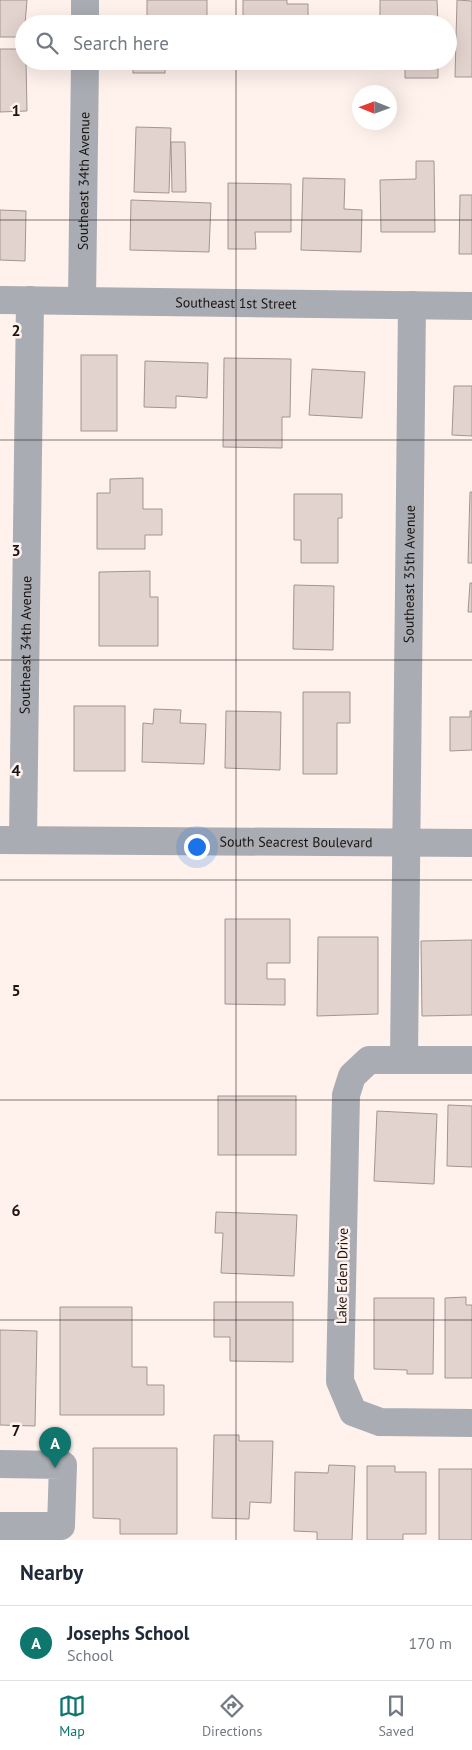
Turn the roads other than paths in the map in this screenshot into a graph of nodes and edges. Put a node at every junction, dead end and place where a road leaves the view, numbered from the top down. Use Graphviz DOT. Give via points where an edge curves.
graph roads {
  1 [pos="85,0"];
  2 [pos="85,15"];
  3 [pos="85,70"];
  4 [pos="0,300"];
  5 [pos="30,300"];
  6 [pos="82,301"];
  7 [pos="412,305"];
  8 [pos="472,306"];
  9 [pos="12,840"];
  10 [pos="405,842"];
  11 [pos="472,843"];
  12 [pos="404,1060"];
  13 [pos="472,1060"];
  14 [pos="472,1423"];
  15 [pos="0,1464"];
  16 [pos="0,1526"];
  1 -- 2 [label="street"];
  3 -- 6 [label="street, Southeast 34th Avenue"];
  4 -- 5 [label="street, Southeast 1st Street"];
  5 -- 6 [label="street, Southeast 1st Street"];
  5 -- 9 [label="street, Southeast 34th Avenue"];
  6 -- 7 [label="street, Southeast 1st Street"];
  7 -- 8 [label="street, Southeast 1st Street"];
  7 -- 10 [label="street, Southeast 35th Avenue"];
  9 -- 10 [label="street, South Seacrest Boulevard"];
  10 -- 11 [label="street, South Seacrest Boulevard"];
  10 -- 12 [label="street"];
  12 -- 13 [label="street, Lake Eden Drive"];
  12 -- 14 [label="street, Lake Eden Drive" via="369,1060 352,1076 346,1095 340,1382 352,1412 380,1422"];
  15 -- 16 [label="street" via="63,1465 61,1526"];
}
